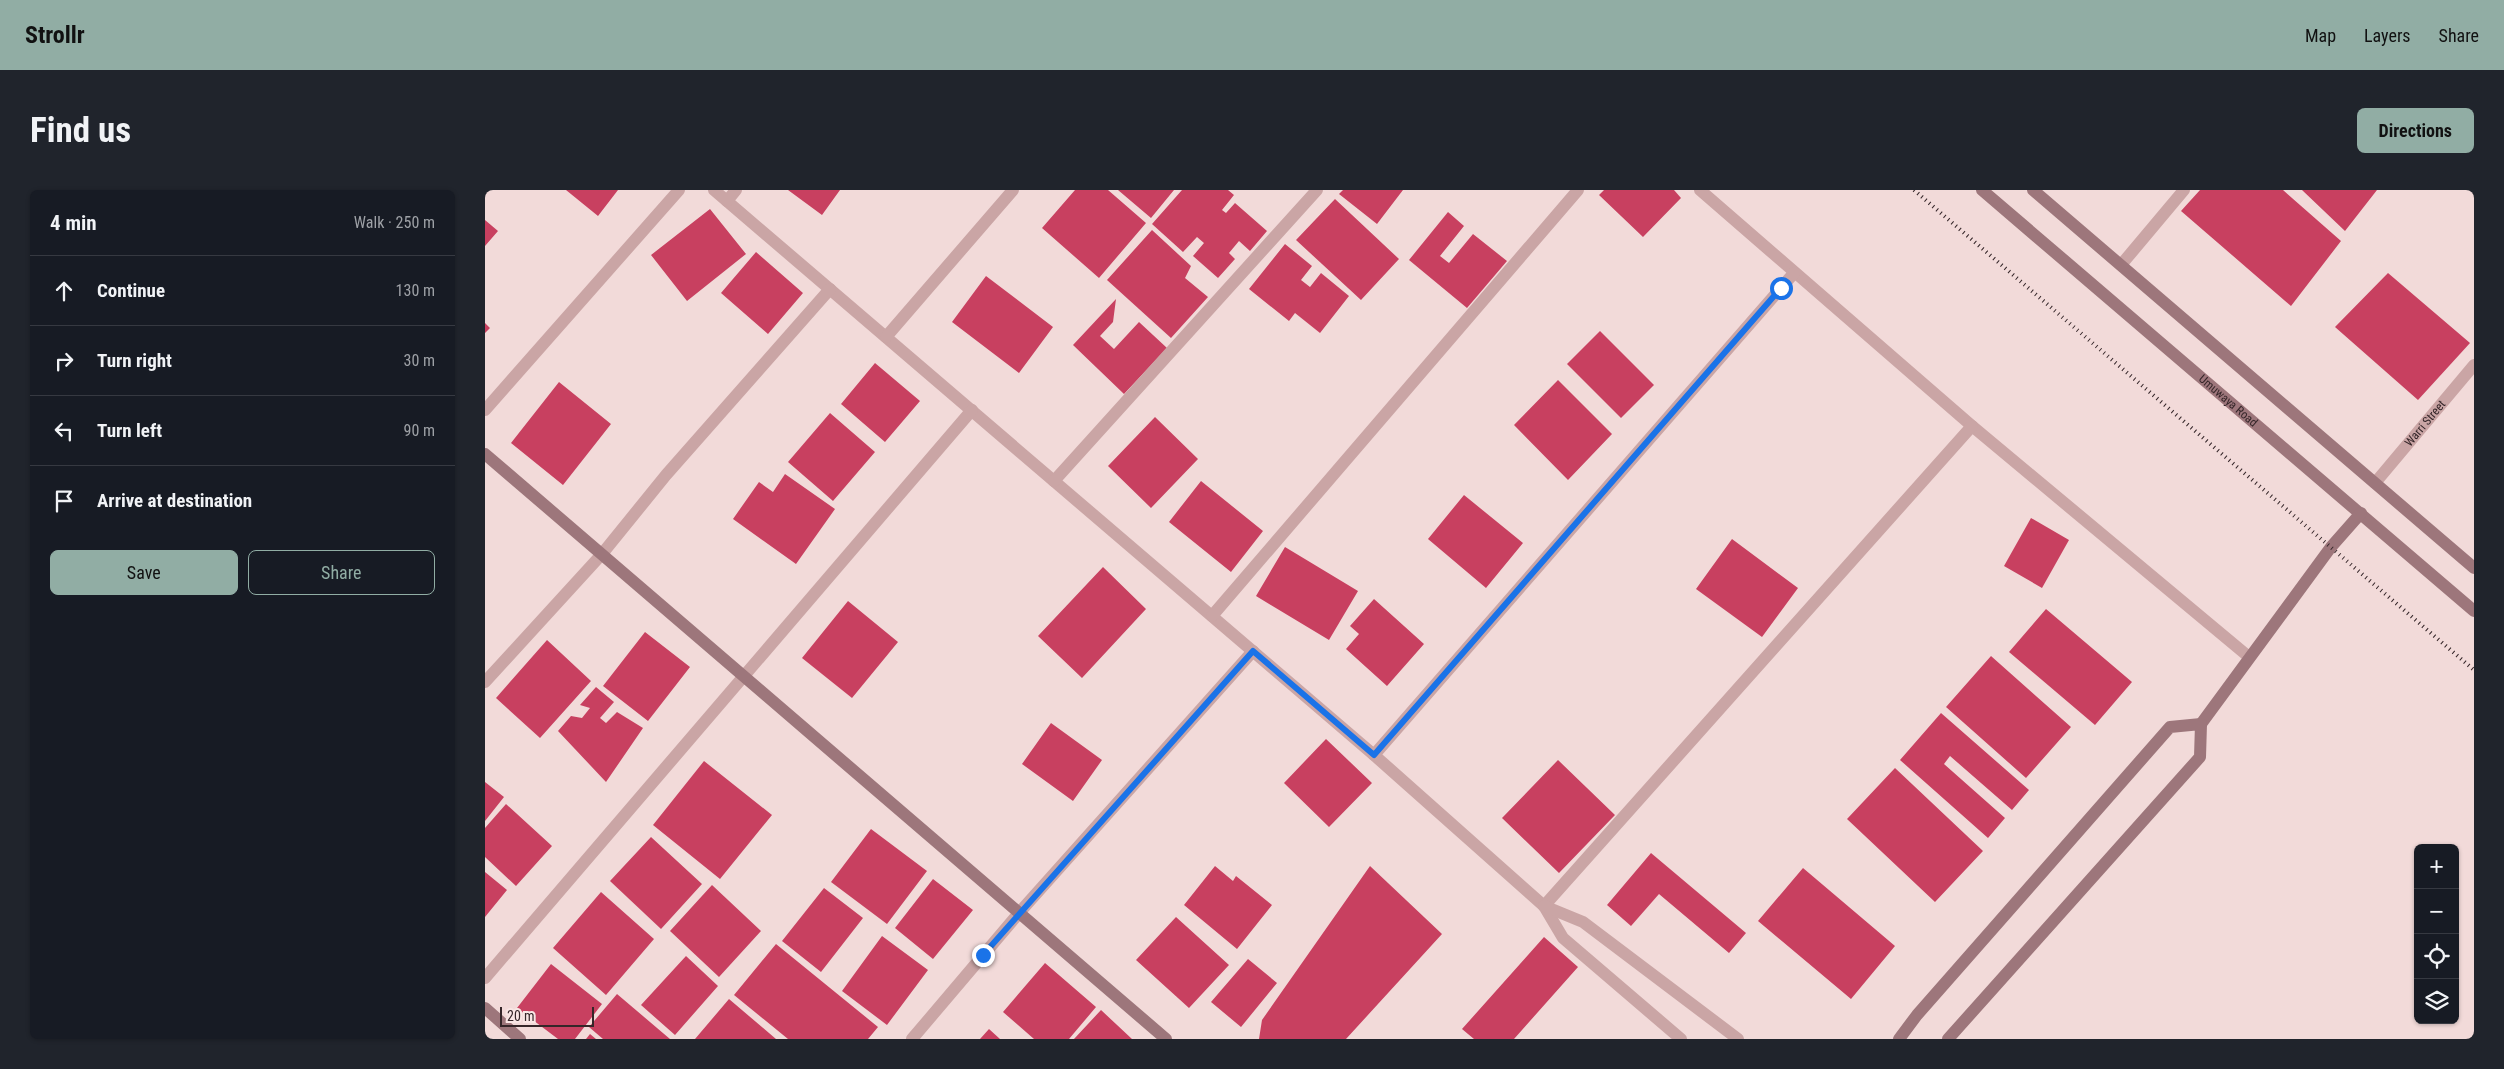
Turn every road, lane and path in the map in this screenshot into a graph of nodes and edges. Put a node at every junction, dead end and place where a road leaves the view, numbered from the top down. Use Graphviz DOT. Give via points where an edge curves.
graph roads {
  1 [pos="679,190"];
  2 [pos="714,190"];
  3 [pos="736,190"];
  4 [pos="1013,190"];
  5 [pos="1317,190"];
  6 [pos="1578,190"];
  7 [pos="1700,190"];
  8 [pos="1982,190"];
  9 [pos="2033,190"];
  10 [pos="2184,190"];
  11 [pos="727,201"];
  12 [pos="2121,265"];
  13 [pos="1794,273"];
  14 [pos="830,290"];
  15 [pos="886,337"];
  16 [pos="2474,365"];
  17 [pos="485,410"];
  18 [pos="972,410"];
  19 [pos="1972,426"];
  20 [pos="485,454"];
  21 [pos="1054,481"];
  22 [pos="2375,483"];
  23 [pos="2361,513"];
  24 [pos="602,554"];
  25 [pos="2474,568"];
  26 [pos="2474,611"];
  27 [pos="1212,616"];
  28 [pos="1253,651"];
  29 [pos="2249,657"];
  30 [pos="743,676"];
  31 [pos="485,682"];
  32 [pos="2201,724"];
  33 [pos="1374,755"];
  34 [pos="1545,906"];
  35 [pos="1019,913"];
  36 [pos="485,978"];
  37 [pos="485,1008"];
  38 [pos="520,1039"];
  39 [pos="912,1039"];
  40 [pos="1166,1039"];
  41 [pos="1681,1039"];
  42 [pos="1738,1039"];
  43 [pos="1899,1039"];
  44 [pos="1948,1039"];
  1 -- 17 [label="street"];
  2 -- 11 [label="street"];
  3 -- 11 [label="street"];
  4 -- 15 [label="street"];
  5 -- 21 [label="street"];
  6 -- 27 [label="street"];
  7 -- 13 [label="street"];
  8 -- 23 [label="street, Umuwaya Road"];
  9 -- 12 [label="street"];
  10 -- 12 [label="street"];
  11 -- 14 [label="street"];
  12 -- 22 [label="street"];
  13 -- 19 [label="street"];
  13 -- 33 [label="street"];
  14 -- 15 [label="street"];
  14 -- 24 [label="street" via="666,475"];
  15 -- 18 [label="street"];
  16 -- 22 [label="street, Warri Street"];
  18 -- 21 [label="street"];
  18 -- 30 [label="street"];
  19 -- 29 [label="street"];
  19 -- 34 [label="street"];
  20 -- 24 [label="street"];
  21 -- 27 [label="street"];
  22 -- 25 [label="street"];
  23 -- 26 [label="street, Umuwaya Road"];
  23 -- 29 [label="street" via="2331,547"];
  24 -- 30 [label="street"];
  24 -- 31 [label="street"];
  27 -- 28 [label="street"];
  28 -- 33 [label="street"];
  28 -- 35 [label="street"];
  29 -- 32 [label="street"];
  30 -- 35 [label="street"];
  30 -- 36 [label="street"];
  32 -- 43 [label="street" via="2170,727"];
  32 -- 44 [label="street" via="2199,757"];
  33 -- 34 [label="street"];
  34 -- 41 [label="street" via="1563,938"];
  34 -- 42 [label="street" via="1583,922"];
  35 -- 39 [label="street"];
  35 -- 40 [label="street"];
  37 -- 38 [label="street"];
}
